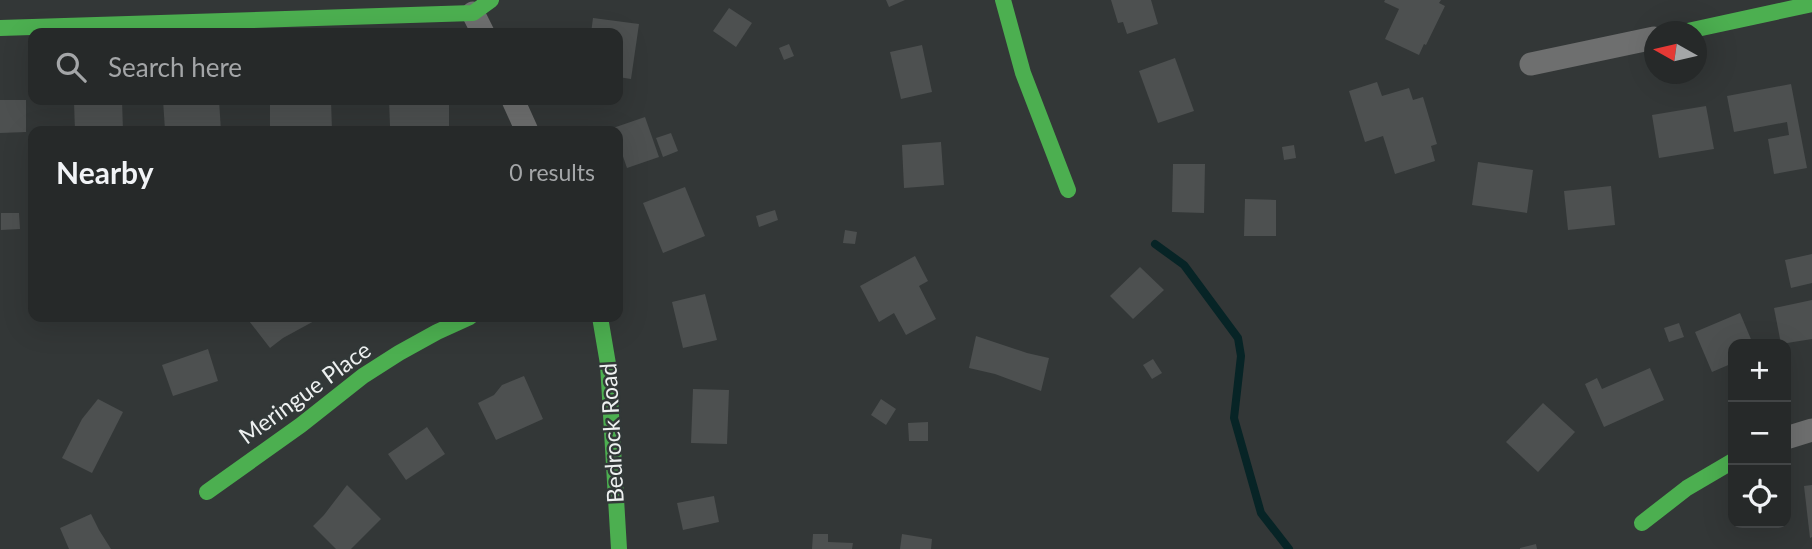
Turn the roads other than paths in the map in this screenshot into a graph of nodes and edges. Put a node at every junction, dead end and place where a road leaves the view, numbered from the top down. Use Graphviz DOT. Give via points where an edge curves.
graph roads {
  1 [pos="1003,0"];
  2 [pos="1812,4"];
  3 [pos="482,15"];
  4 [pos="1707,27"];
  5 [pos="0,28"];
  6 [pos="1644,40"];
  7 [pos="1531,64"];
  8 [pos="515,105"];
  9 [pos="525,126"];
  10 [pos="1068,190"];
  11 [pos="459,322"];
  12 [pos="601,322"];
  13 [pos="1812,429"];
  14 [pos="1791,436"];
  15 [pos="1728,464"];
  16 [pos="207,492"];
  17 [pos="1642,523"];
  18 [pos="620,549"];
  1 -- 10 [label="street" via="1023,74"];
  2 -- 4 [label="street"];
  3 -- 5 [label="street"];
  6 -- 7 [label="street"];
  8 -- 9 [label="street"];
  11 -- 16 [label="street, Meringue Place" via="363,376"];
  12 -- 18 [label="street, Bedrock Road" via="607,349"];
  13 -- 14 [label="street"];
  15 -- 17 [label="street"];
}
